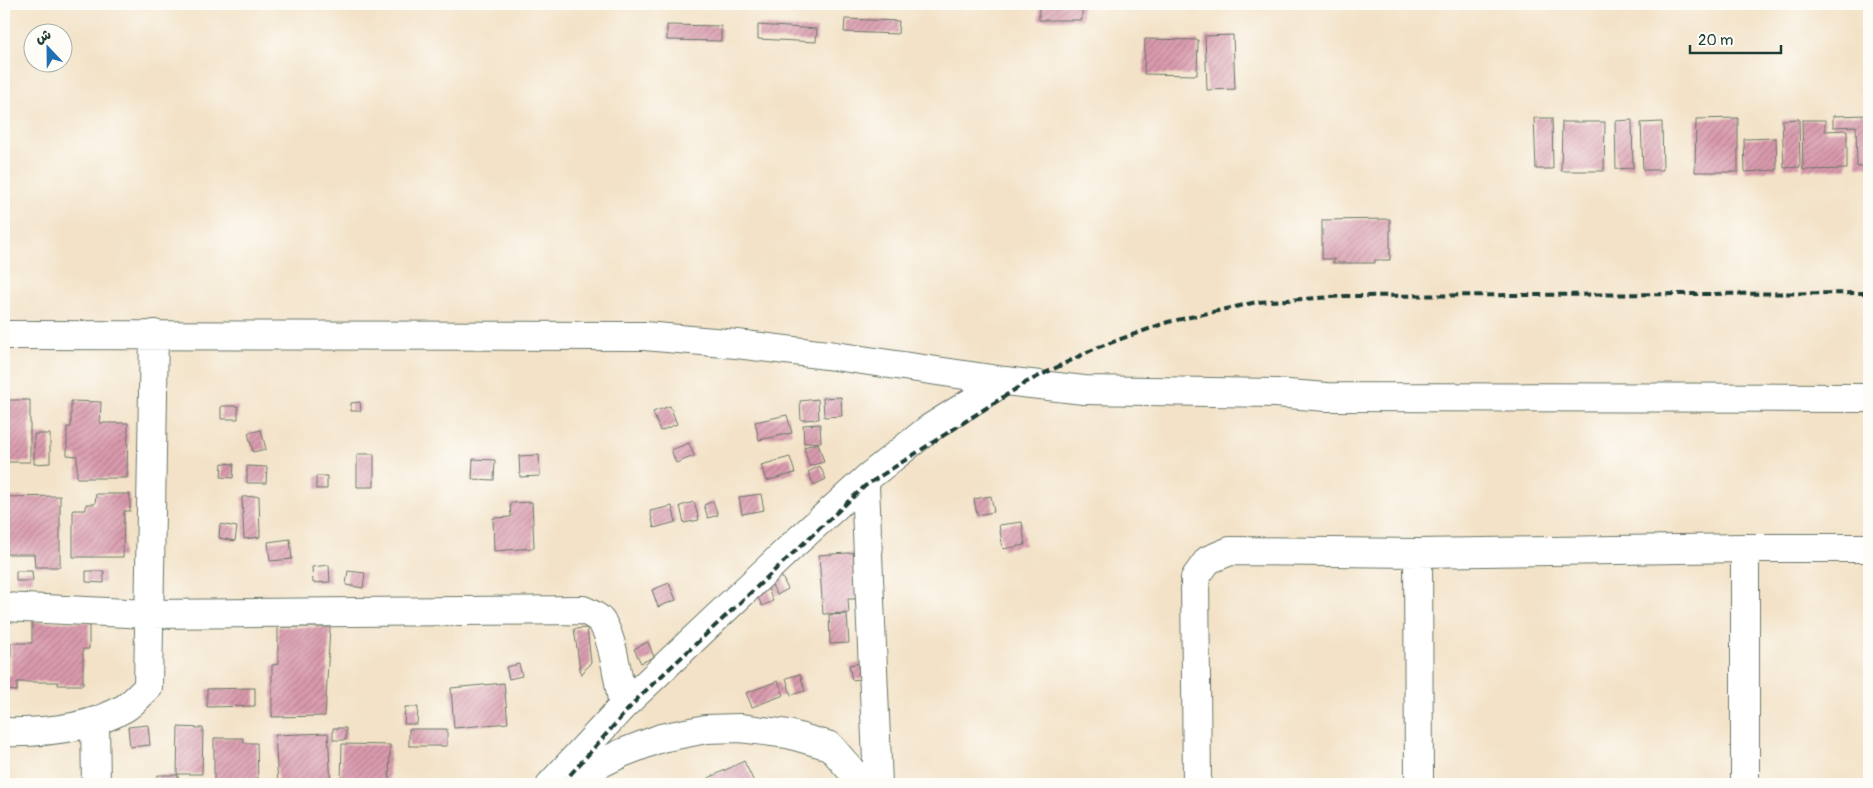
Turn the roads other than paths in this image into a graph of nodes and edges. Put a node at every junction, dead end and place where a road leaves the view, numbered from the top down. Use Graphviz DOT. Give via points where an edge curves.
graph roads {
  1 [pos="154,334"];
  2 [pos="4,335"];
  3 [pos="1006,381"];
  4 [pos="1869,398"];
  5 [pos="867,478"];
  6 [pos="1745,548"];
  7 [pos="1869,548"];
  8 [pos="1418,553"];
  9 [pos="4,607"];
  10 [pos="148,614"];
  11 [pos="623,706"];
  12 [pos="95,722"];
  13 [pos="4,732"];
  14 [pos="96,784"];
  15 [pos="551,784"];
  16 [pos="559,784"];
  17 [pos="862,784"];
  18 [pos="878,784"];
  19 [pos="1197,784"];
  20 [pos="1419,784"];
  21 [pos="1745,784"];
  1 -- 2 [label="street"];
  1 -- 3 [label="street" via="644,336 835,356"];
  1 -- 10 [label="street"];
  3 -- 4 [label="street" via="1084,390 1275,393 1327,397"];
  3 -- 5 [label="street" via="930,428"];
  5 -- 11 [label="street"];
  5 -- 18 [label="street"];
  6 -- 7 [label="street"];
  6 -- 8 [label="street"];
  6 -- 21 [label="street"];
  8 -- 19 [label="street" via="1230,551 1208,560 1195,578"];
  8 -- 20 [label="street"];
  9 -- 10 [label="street"];
  10 -- 11 [label="street" via="583,610 594,614 608,632"];
  10 -- 12 [label="street" via="148,687 126,707"];
  11 -- 15 [label="street"];
  12 -- 13 [label="street" via="37,732"];
  12 -- 14 [label="street"];
  16 -- 17 [label="street" via="661,738 706,729 740,728 788,734 830,746"];
}
